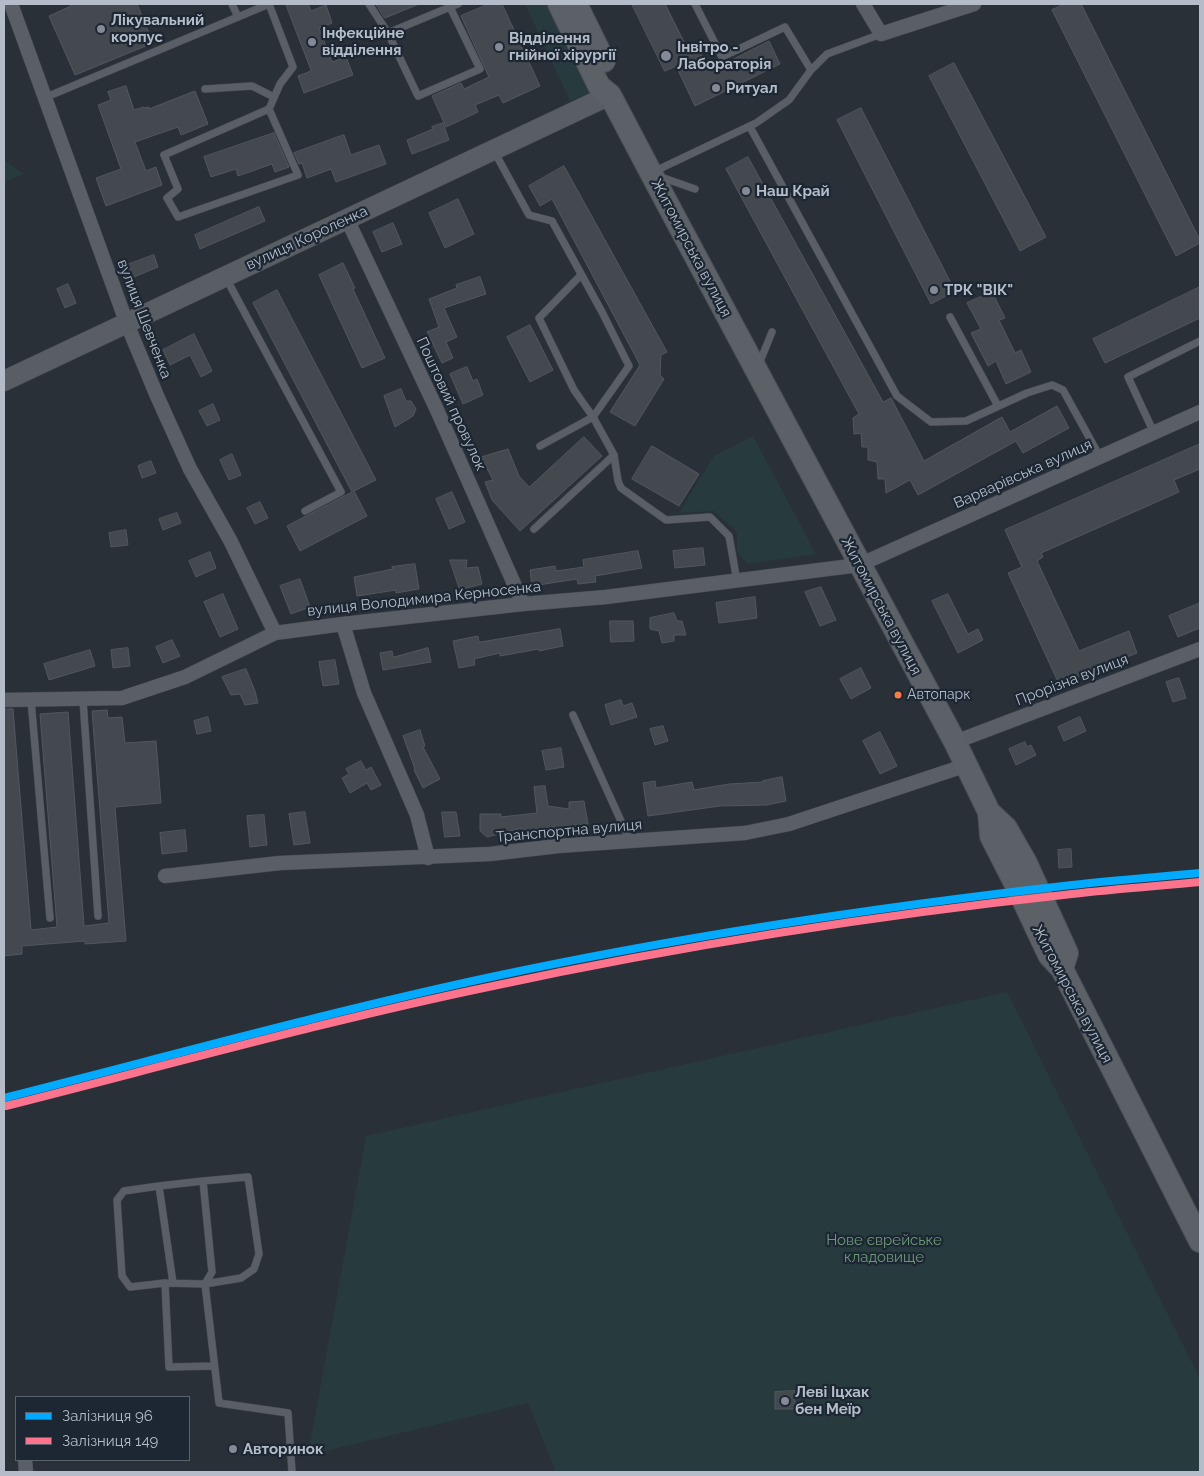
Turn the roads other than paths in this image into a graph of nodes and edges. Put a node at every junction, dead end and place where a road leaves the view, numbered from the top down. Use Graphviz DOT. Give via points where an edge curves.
graph roads {
  1 [pos="11,4"];
  2 [pos="232,4"];
  3 [pos="369,4"];
  4 [pos="458,4"];
  5 [pos="558,4"];
  6 [pos="576,4"];
  7 [pos="695,4"];
  8 [pos="863,4"];
  9 [pos="974,4"];
  10 [pos="450,7"];
  11 [pos="238,17"];
  12 [pos="388,33"];
  13 [pos="881,34"];
  14 [pos="811,70"];
  15 [pos="205,89"];
  16 [pos="610,95"];
  17 [pos="274,97"];
  18 [pos="44,99"];
  19 [pos="269,109"];
  20 [pos="750,127"];
  21 [pos="494,150"];
  22 [pos="651,173"];
  23 [pos="695,189"];
  24 [pos="347,219"];
  25 [pos="582,275"];
  26 [pos="225,276"];
  27 [pos="950,317"];
  28 [pos="127,324"];
  29 [pos="772,332"];
  30 [pos="1200,341"];
  31 [pos="757,372"];
  32 [pos="4,381"];
  33 [pos="998,406"];
  34 [pos="1200,412"];
  35 [pos="593,417"];
  36 [pos="1154,433"];
  37 [pos="540,446"];
  38 [pos="614,455"];
  39 [pos="1100,457"];
  40 [pos="304,511"];
  41 [pos="534,529"];
  42 [pos="859,565"];
  43 [pos="738,581"];
  44 [pos="523,604"];
  45 [pos="343,624"];
  46 [pos="275,633"];
  47 [pos="1200,649"];
  48 [pos="4,700"];
  49 [pos="31,700"];
  50 [pos="83,700"];
  51 [pos="573,714"];
  52 [pos="955,742"];
  53 [pos="967,765"];
  54 [pos="630,841"];
  55 [pos="428,858"];
  56 [pos="165,876"];
  57 [pos="98,916"];
  58 [pos="50,918"];
  59 [pos="203,1181"];
  60 [pos="159,1186"];
  61 [pos="1200,1241"];
  62 [pos="168,1283"];
  63 [pos="205,1284"];
  64 [pos="214,1366"];
  65 [pos="292,1472"];
  1 -- 18 [label="street, вулиця Шевченка"];
  2 -- 11 [label="lane"];
  3 -- 12 [label="lane"];
  4 -- 10 [label="lane"];
  5 -- 16 [label="main road, Житомирська вулиця" via="599,86"];
  6 -- 16 [label="main road" via="612,78"];
  7 -- 14 [label="lane" via="722,57 785,27"];
  8 -- 13 [label="street"];
  9 -- 13 [label="street"];
  10 -- 12 [label="lane"];
  10 -- 12 [label="lane" via="480,69 418,96"];
  11 -- 17 [label="lane" via="269,4 294,67"];
  11 -- 18 [label="lane"];
  13 -- 14 [label="lane" via="827,54"];
  14 -- 20 [label="lane" via="789,100"];
  15 -- 17 [label="lane" via="252,86"];
  16 -- 21 [label="main road, вулиця Короленка"];
  16 -- 22 [label="main road, Житомирська вулиця"];
  17 -- 19 [label="lane"];
  18 -- 28 [label="street, вулиця Шевченка"];
  19 -- 19 [label="lane" via="298,175 178,217 167,198 178,189 164,155"];
  20 -- 22 [label="lane"];
  20 -- 33 [label="lane" via="897,396 931,422 966,420"];
  21 -- 24 [label="main road, вулиця Короленка"];
  21 -- 25 [label="lane" via="529,215 552,222"];
  22 -- 23 [label="lane"];
  22 -- 31 [label="main road, Житомирська вулиця"];
  24 -- 26 [label="main road, вулиця Короленка"];
  24 -- 44 [label="street, Поштовий провулок"];
  25 -- 35 [label="lane" via="629,366"];
  25 -- 35 [label="lane" via="539,318 574,390"];
  26 -- 28 [label="main road, вулиця Короленка"];
  26 -- 40 [label="lane" via="341,492"];
  27 -- 33 [label="lane"];
  28 -- 32 [label="main road, вулиця Короленка"];
  28 -- 46 [label="street, вулиця Шевченка" via="190,470 230,540"];
  29 -- 31 [label="lane"];
  30 -- 36 [label="lane" via="1128,377"];
  31 -- 42 [label="main road, Житомирська вулиця"];
  33 -- 39 [label="lane" via="1052,385 1063,390"];
  34 -- 36 [label="street, Варварівська вулиця"];
  35 -- 37 [label="lane"];
  35 -- 38 [label="lane"];
  36 -- 39 [label="street, Варварівська вулиця"];
  38 -- 41 [label="lane"];
  38 -- 43 [label="lane" via="621,488 658,515 666,520 710,517 729,536"];
  39 -- 42 [label="street, Варварівська вулиця"];
  42 -- 43 [label="street, вулиця Володимира Керносенка"];
  42 -- 52 [label="main road, Житомирська вулиця"];
  43 -- 44 [label="street, вулиця Володимира Керносенка"];
  44 -- 45 [label="street, вулиця Володимира Керносенка"];
  45 -- 46 [label="street, вулиця Володимира Керносенка"];
  45 -- 55 [label="street" via="364,693 417,816"];
  46 -- 50 [label="street, вулиця Володимира Керносенка" via="185,678 122,698"];
  47 -- 52 [label="street, Прорізна вулиця"];
  48 -- 49 [label="street, вулиця Володимира Керносенка"];
  49 -- 50 [label="street, вулиця Володимира Керносенка"];
  49 -- 58 [label="lane"];
  50 -- 57 [label="lane"];
  51 -- 54 [label="lane"];
  52 -- 53 [label="main road, Житомирська вулиця"];
  53 -- 54 [label="street, Транспортна вулиця" via="789,824 745,832"];
  53 -- 61 [label="main road, Житомирська вулиця" via="989,812 990,836 1020,891 1049,956 1062,969"];
  54 -- 55 [label="street, Транспортна вулиця"];
  55 -- 56 [label="street, Транспортна вулиця" via="280,863"];
  59 -- 60 [label="lane"];
  59 -- 63 [label="lane" via="212,1272"];
  59 -- 63 [label="lane" via="248,1177 259,1254 254,1269 241,1278"];
  60 -- 62 [label="lane"];
  60 -- 62 [label="lane" via="124,1191 117,1200 122,1276 130,1287"];
  62 -- 63 [label="lane"];
  62 -- 64 [label="lane" via="169,1367"];
  63 -- 64 [label="lane"];
  64 -- 65 [label="lane" via="218,1403 288,1413"];
}
